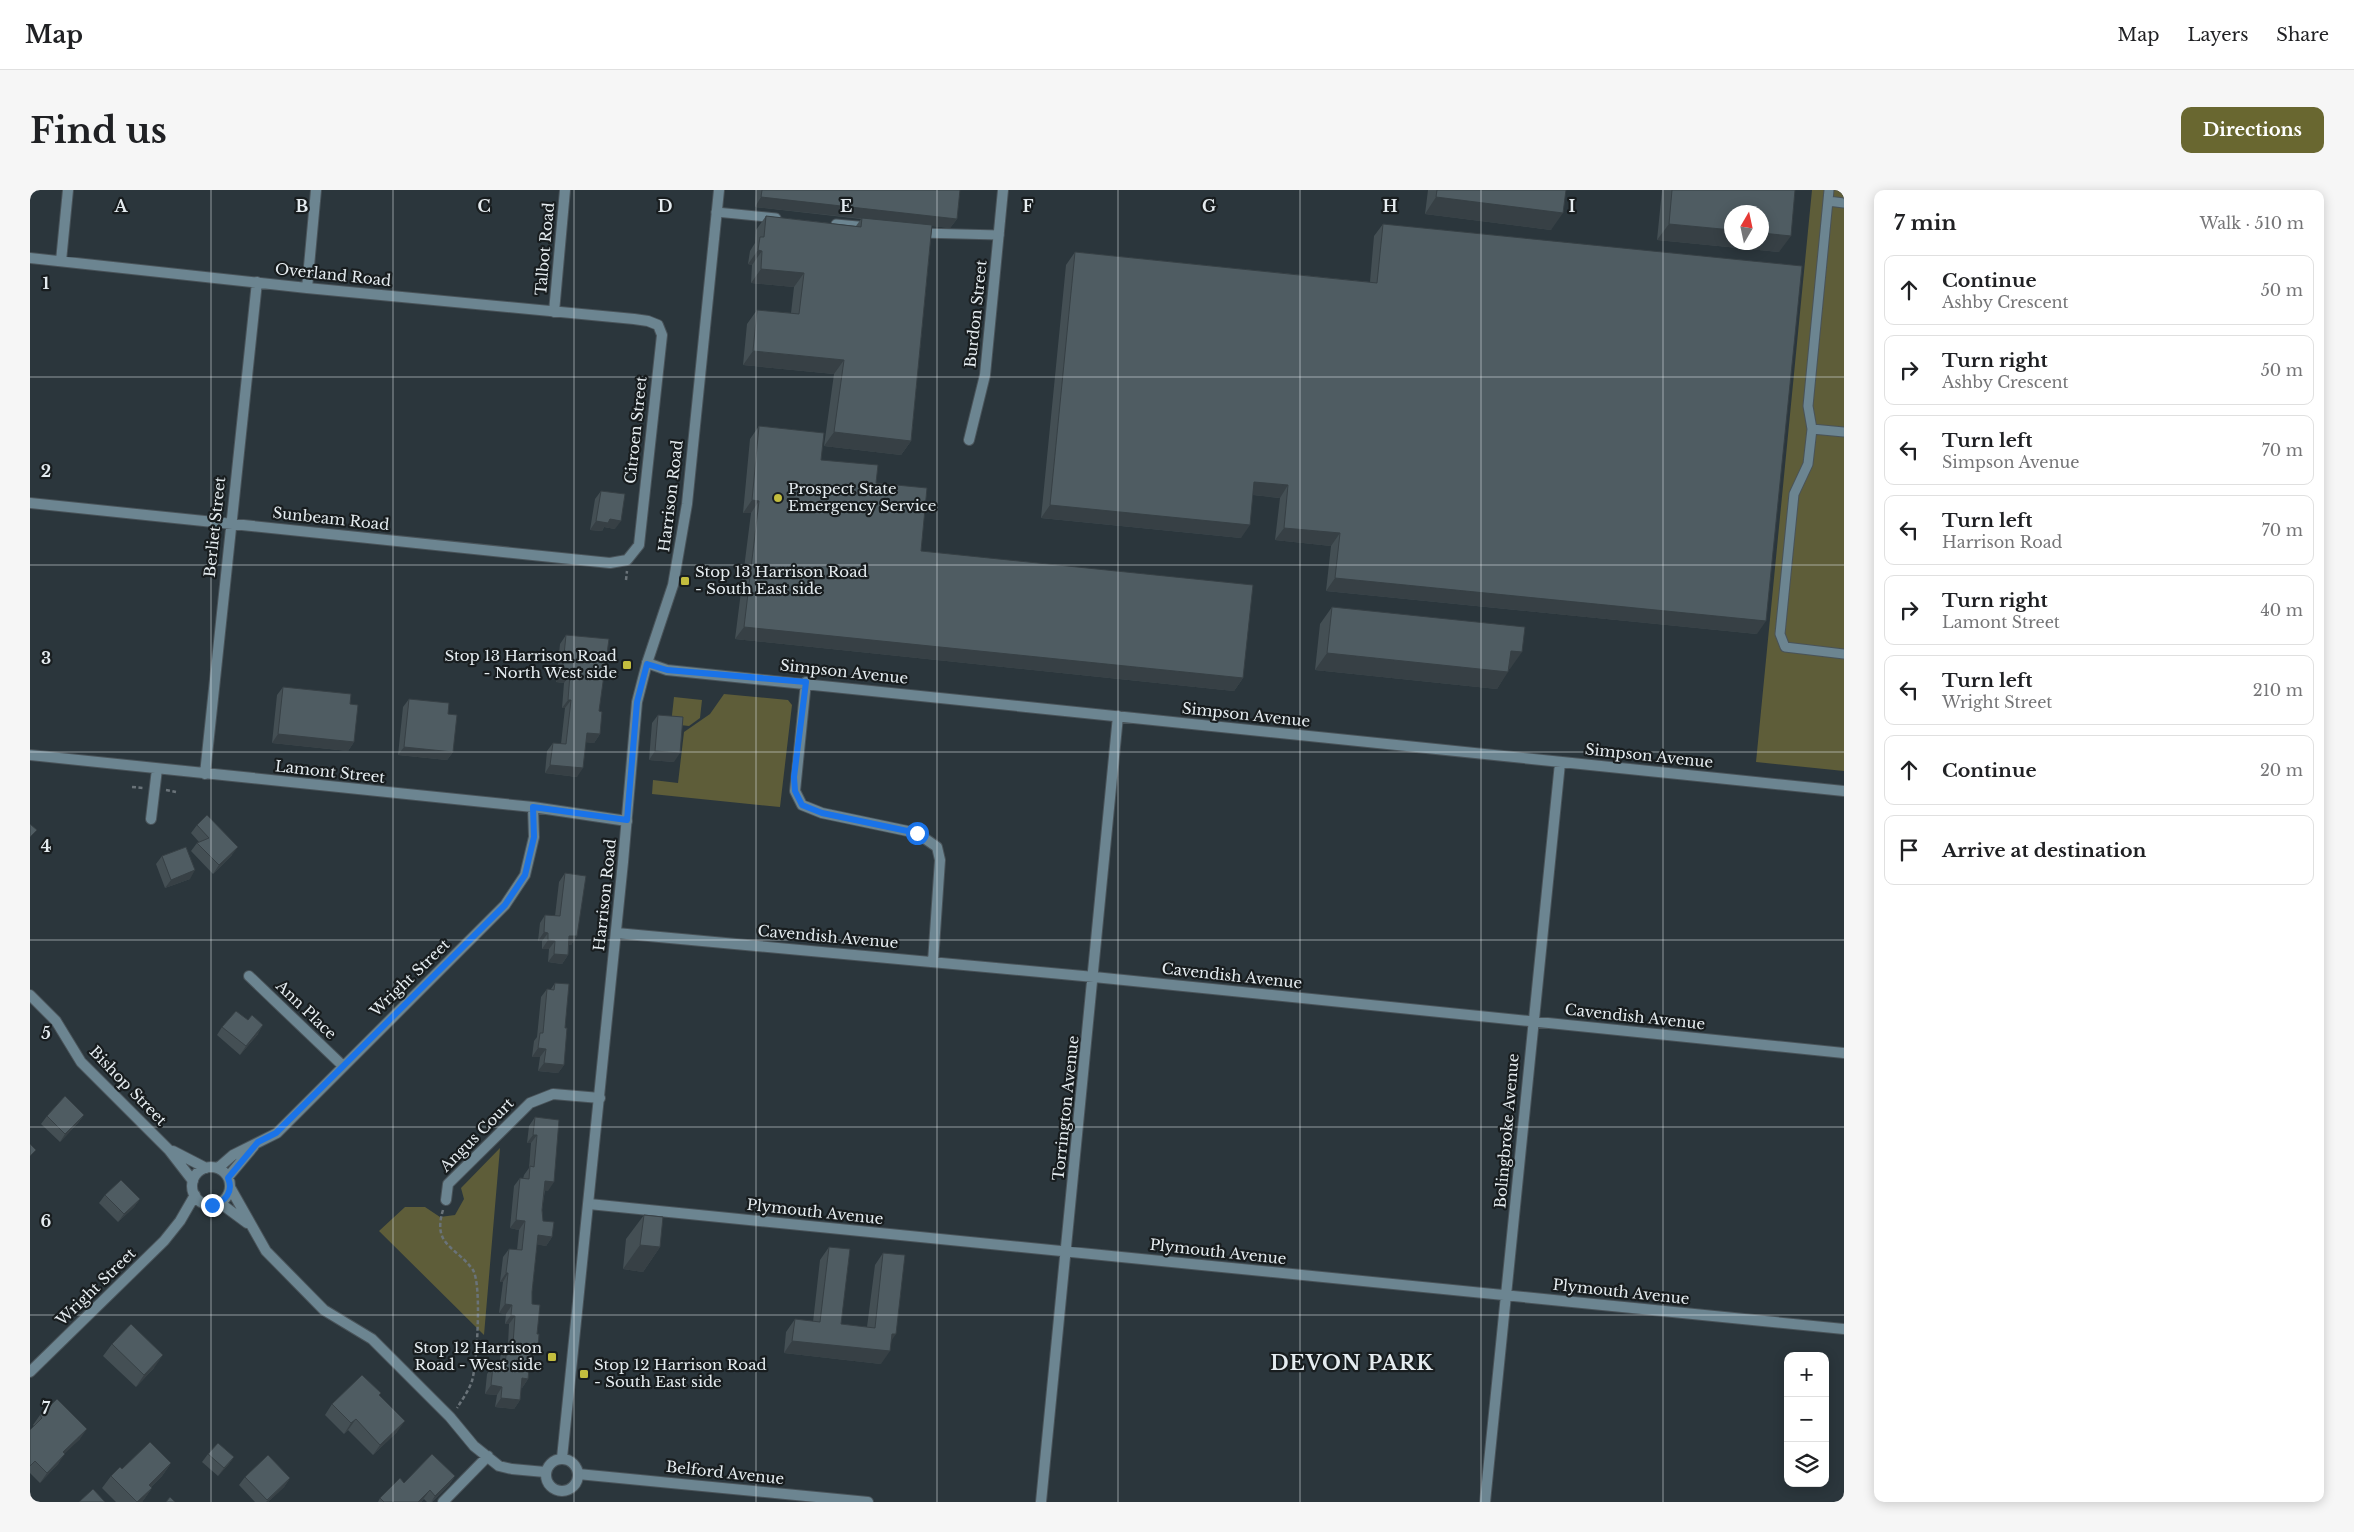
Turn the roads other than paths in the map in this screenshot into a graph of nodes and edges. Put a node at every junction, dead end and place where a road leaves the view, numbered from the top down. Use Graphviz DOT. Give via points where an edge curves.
graph roads {
  1 [pos="68,190"];
  2 [pos="316,190"];
  3 [pos="565,190"];
  4 [pos="718,190"];
  5 [pos="1003,190"];
  6 [pos="1829,190"];
  7 [pos="1828,201"];
  8 [pos="1844,203"];
  9 [pos="716,212"];
  10 [pos="789,220"];
  11 [pos="827,224"];
  12 [pos="875,228"];
  13 [pos="914,232"];
  14 [pos="999,235"];
  15 [pos="30,258"];
  16 [pos="61,261"];
  17 [pos="257,282"];
  18 [pos="307,288"];
  19 [pos="554,312"];
  20 [pos="634,319"];
  21 [pos="1812,429"];
  22 [pos="1844,432"];
  23 [pos="969,440"];
  24 [pos="30,503"];
  25 [pos="230,523"];
  26 [pos="627,560"];
  27 [pos="1844,654"];
  28 [pos="647,664"];
  29 [pos="806,682"];
  30 [pos="1118,716"];
  31 [pos="30,755"];
  32 [pos="1560,763"];
  33 [pos="157,769"];
  34 [pos="205,774"];
  35 [pos="1844,791"];
  36 [pos="533,807"];
  37 [pos="151,819"];
  38 [pos="627,820"];
  39 [pos="616,933"];
  40 [pos="933,962"];
  41 [pos="249,976"];
  42 [pos="1094,977"];
  43 [pos="30,995"];
  44 [pos="1533,1022"];
  45 [pos="1844,1053"];
  46 [pos="342,1065"];
  47 [pos="600,1098"];
  48 [pos="258,1142"];
  49 [pos="170,1150"];
  50 [pos="206,1168"];
  51 [pos="218,1168"];
  52 [pos="228,1178"];
  53 [pos="193,1181"];
  54 [pos="231,1189"];
  55 [pos="194,1195"];
  56 [pos="446,1200"];
  57 [pos="203,1203"];
  58 [pos="220,1203"];
  59 [pos="589,1204"];
  60 [pos="180,1221"];
  61 [pos="250,1225"];
  62 [pos="1066,1252"];
  63 [pos="1506,1296"];
  64 [pos="1844,1329"];
  65 [pos="30,1372"];
  66 [pos="488,1456"];
  67 [pos="562,1458"];
  68 [pos="545,1472"];
  69 [pos="578,1474"];
  70 [pos="559,1491"];
  71 [pos="793,1498"];
  72 [pos="443,1502"];
  73 [pos="558,1502"];
  74 [pos="868,1502"];
  75 [pos="1041,1502"];
  76 [pos="1485,1502"];
  1 -- 16 [label="street"];
  2 -- 18 [label="street"];
  3 -- 19 [label="street, Talbot Road"];
  4 -- 9 [label="street, Harrison Road"];
  5 -- 14 [label="street, Burdon Street"];
  6 -- 7 [label="lane"];
  7 -- 8 [label="lane"];
  7 -- 21 [label="lane" via="1808,406"];
  9 -- 10 [label="lane"];
  9 -- 28 [label="street, Harrison Road" via="687,504 674,585"];
  11 -- 12 [label="lane"];
  13 -- 14 [label="lane"];
  14 -- 23 [label="street, Burdon Street" via="985,375"];
  15 -- 16 [label="street, Overland Road"];
  16 -- 17 [label="street, Overland Road"];
  17 -- 18 [label="street, Overland Road"];
  17 -- 25 [label="street, Berliet Street"];
  18 -- 19 [label="street, Overland Road"];
  19 -- 20 [label="street, Overland Road"];
  20 -- 26 [label="street, Citroen Street" via="658,325 662,335 639,544"];
  21 -- 22 [label="lane"];
  21 -- 27 [label="lane" via="1808,464 1794,494 1781,642 1785,647"];
  24 -- 25 [label="street, Sunbeam Road"];
  25 -- 26 [label="street, Sunbeam Road" via="610,564"];
  25 -- 34 [label="street, Berliet Street"];
  28 -- 29 [label="street, Simpson Avenue" via="667,670"];
  28 -- 38 [label="street, Harrison Road" via="637,702"];
  29 -- 30 [label="street, Simpson Avenue"];
  29 -- 40 [label="street" via="795,791 802,805 822,813 917,833 937,846 940,860"];
  30 -- 32 [label="street, Simpson Avenue"];
  30 -- 42 [label="street, Torrington Avenue"];
  31 -- 33 [label="street, Lamont Street"];
  32 -- 35 [label="street, Simpson Avenue"];
  32 -- 44 [label="street, Bolingbroke Avenue"];
  33 -- 34 [label="street, Lamont Street"];
  33 -- 37 [label="street"];
  34 -- 36 [label="street, Lamont Street"];
  36 -- 38 [label="street, Lamont Street"];
  36 -- 46 [label="street, Wright Street" via="534,837 525,875 505,905"];
  38 -- 39 [label="street, Harrison Road"];
  39 -- 40 [label="street, Cavendish Avenue"];
  39 -- 47 [label="street, Harrison Road"];
  40 -- 42 [label="street, Cavendish Avenue"];
  41 -- 46 [label="street, Ann Place"];
  42 -- 44 [label="street, Cavendish Avenue"];
  42 -- 62 [label="street, Torrington Avenue"];
  43 -- 49 [label="street, Bishop Street" via="56,1021 81,1062"];
  44 -- 45 [label="street, Cavendish Avenue"];
  44 -- 63 [label="street, Bolingbroke Avenue"];
  46 -- 48 [label="street, Wright Street" via="276,1133"];
  47 -- 56 [label="street, Angus Court" via="553,1094 530,1103 448,1184"];
  47 -- 59 [label="street, Harrison Road"];
  48 -- 51 [label="street, Wright Street" via="233,1155"];
  48 -- 52 [label="street, Wright Street"];
  49 -- 50 [label="street, Bishop Street"];
  49 -- 53 [label="street, Bishop Street"];
  50 -- 51 [label="street"];
  50 -- 53 [label="street" via="196,1174"];
  51 -- 52 [label="street"];
  52 -- 54 [label="street"];
  53 -- 55 [label="street"];
  54 -- 58 [label="street"];
  54 -- 61 [label="street"];
  55 -- 57 [label="street"];
  55 -- 60 [label="street, Wright Street"];
  57 -- 58 [label="street"];
  57 -- 60 [label="street, Wright Street"];
  58 -- 61 [label="street"];
  59 -- 62 [label="street, Plymouth Avenue"];
  59 -- 67 [label="street, Harrison Road"];
  60 -- 65 [label="street, Wright Street" via="164,1241"];
  61 -- 66 [label="street" via="266,1251 324,1310 372,1339 450,1417 474,1446"];
  62 -- 63 [label="street, Plymouth Avenue"];
  62 -- 75 [label="street, Torrington Avenue"];
  63 -- 64 [label="street, Plymouth Avenue"];
  63 -- 76 [label="street, Bolingbroke Avenue"];
  66 -- 68 [label="street" via="499,1466"];
  66 -- 72 [label="street"];
  67 -- 68 [label="street" via="551,1462"];
  67 -- 69 [label="street" via="573,1463"];
  68 -- 70 [label="street" via="548,1484"];
  69 -- 70 [label="street" via="573,1487"];
  69 -- 71 [label="street, Belford Avenue"];
  70 -- 73 [label="street"];
  71 -- 74 [label="street, Belford Avenue"];
}
